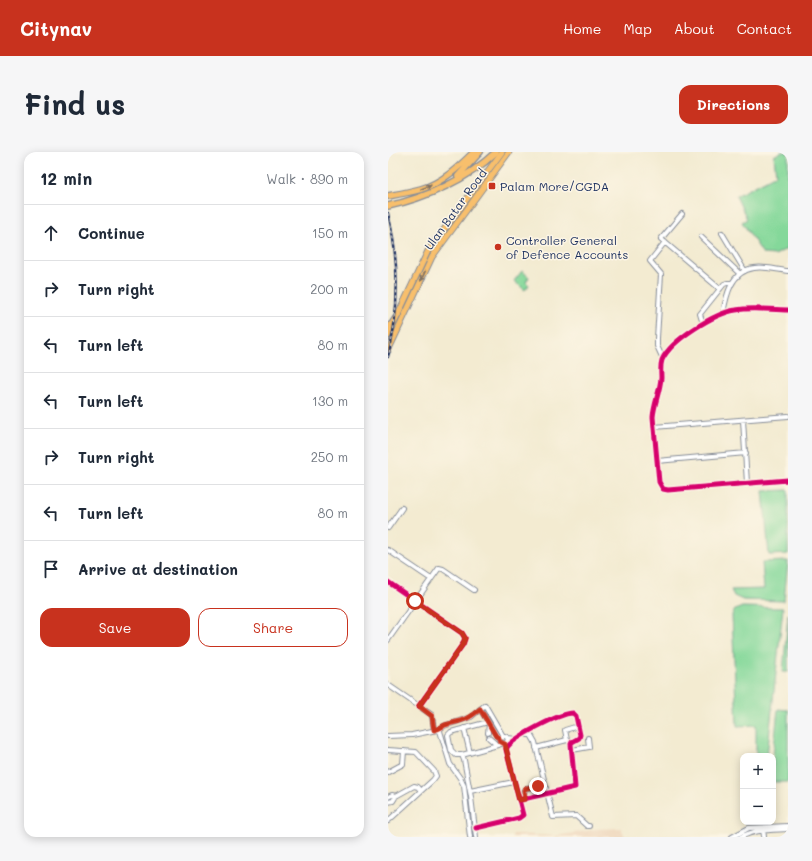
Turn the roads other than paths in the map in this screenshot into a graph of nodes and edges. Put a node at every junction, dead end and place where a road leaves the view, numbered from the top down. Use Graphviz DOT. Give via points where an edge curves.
graph roads {
  1 [pos="474,152"];
  2 [pos="480,152"];
  3 [pos="496,152"];
  4 [pos="502,152"];
  5 [pos="509,152"];
  6 [pos="447,185"];
  7 [pos="388,196"];
  8 [pos="388,206"];
  9 [pos="682,214"];
  10 [pos="722,233"];
  11 [pos="701,237"];
  12 [pos="665,242"];
  13 [pos="745,271"];
  14 [pos="788,271"];
  15 [pos="740,274"];
  16 [pos="732,283"];
  17 [pos="720,289"];
  18 [pos="724,306"];
  19 [pos="737,310"];
  20 [pos="788,310"];
  21 [pos="723,314"];
  22 [pos="398,315"];
  23 [pos="703,324"];
  24 [pos="388,327"];
  25 [pos="388,336"];
  26 [pos="389,349"];
  27 [pos="663,359"];
  28 [pos="788,416"];
  29 [pos="744,420"];
  30 [pos="654,427"];
  31 [pos="746,453"];
  32 [pos="657,460"];
  33 [pos="788,480"];
  34 [pos="747,483"];
  35 [pos="402,508"];
  36 [pos="388,528"];
  37 [pos="388,550"];
  38 [pos="431,579"];
  39 [pos="388,582"];
  40 [pos="474,590"];
  41 [pos="415,601"];
  42 [pos="388,640"];
  43 [pos="388,685"];
  44 [pos="419,706"];
  45 [pos="480,709"];
  46 [pos="488,723"];
  47 [pos="578,726"];
  48 [pos="464,728"];
  49 [pos="436,730"];
  50 [pos="388,736"];
  51 [pos="522,736"];
  52 [pos="501,737"];
  53 [pos="588,738"];
  54 [pos="567,740"];
  55 [pos="505,743"];
  56 [pos="572,743"];
  57 [pos="536,748"];
  58 [pos="388,750"];
  59 [pos="572,750"];
  60 [pos="404,751"];
  61 [pos="470,753"];
  62 [pos="462,755"];
  63 [pos="388,772"];
  64 [pos="514,782"];
  65 [pos="421,791"];
  66 [pos="470,791"];
  67 [pos="544,795"];
  68 [pos="396,796"];
  69 [pos="388,797"];
  70 [pos="525,799"];
  71 [pos="519,800"];
  72 [pos="388,802"];
  73 [pos="388,821"];
  74 [pos="589,826"];
  75 [pos="788,827"];
  76 [pos="476,828"];
  77 [pos="764,828"];
  78 [pos="470,837"];
  79 [pos="476,837"];
  80 [pos="732,837"];
  81 [pos="741,837"];
  82 [pos="764,837"];
  7 -- 1 [label="highway, one-way" via="436,183"];
  2 -- 6 [label="highway" via="460,175"];
  3 -- 6 [label="highway" via="477,168"];
  4 -- 22 [label="main road, Ulan Batar Road" via="434,243"];
  5 -- 26 [label="main road, Ulan Batar Road, one-way" via="432,257"];
  6 -- 8 [label="highway" via="414,200"];
  9 -- 12 [label="street" via="660,238"];
  10 -- 13 [label="street"];
  11 -- 15 [label="street"];
  12 -- 17 [label="street"];
  12 -- 27 [label="street" via="650,261 661,273 657,338"];
  13 -- 14 [label="street" via="754,268"];
  13 -- 15 [label="street"];
  15 -- 16 [label="street"];
  16 -- 17 [label="street" via="726,283"];
  16 -- 18 [label="street"];
  17 -- 23 [label="street" via="700,314"];
  18 -- 19 [label="street"];
  18 -- 21 [label="street"];
  19 -- 20 [label="street"];
  19 -- 21 [label="street"];
  21 -- 23 [label="street"];
  22 -- 24 [label="highway"];
  22 -- 25 [label="main road, Ulan Batar Road"];
  23 -- 27 [label="street" via="678,342"];
  27 -- 30 [label="street" via="654,411"];
  28 -- 29 [label="street"];
  29 -- 30 [label="street"];
  29 -- 31 [label="street"];
  30 -- 32 [label="street"];
  31 -- 32 [label="street"];
  31 -- 34 [label="street"];
  32 -- 34 [label="street" via="660,485 666,490"];
  33 -- 34 [label="street"];
  35 -- 36 [label="street"];
  37 -- 38 [label="street"];
  38 -- 40 [label="street" via="441,568"];
  38 -- 41 [label="street"];
  39 -- 41 [label="street"];
  41 -- 42 [label="street"];
  41 -- 44 [label="street" via="462,633 465,638"];
  43 -- 44 [label="street"];
  44 -- 49 [label="street" via="432,716"];
  45 -- 46 [label="street"];
  45 -- 49 [label="street" via="471,717"];
  45 -- 52 [label="street" via="486,705"];
  46 -- 48 [label="street"];
  46 -- 52 [label="street" via="496,736"];
  46 -- 55 [label="street" via="488,736"];
  47 -- 51 [label="street" via="575,714 568,713"];
  47 -- 54 [label="street" via="565,730"];
  47 -- 56 [label="street" via="580,737"];
  48 -- 61 [label="street"];
  48 -- 62 [label="street" via="448,735 452,752"];
  49 -- 50 [label="street"];
  49 -- 78 [label="street" via="450,764 464,786"];
  51 -- 55 [label="street"];
  51 -- 57 [label="street" via="533,736"];
  52 -- 55 [label="street"];
  52 -- 55 [label="street" via="505,736"];
  53 -- 59 [label="street" via="589,747"];
  54 -- 56 [label="street"];
  54 -- 57 [label="street"];
  55 -- 61 [label="street"];
  55 -- 64 [label="street"];
  56 -- 59 [label="street"];
  57 -- 67 [label="street"];
  58 -- 60 [label="street"];
  59 -- 67 [label="street" via="575,787"];
  60 -- 63 [label="street" via="403,764"];
  60 -- 65 [label="street" via="418,754 436,774 434,780"];
  61 -- 62 [label="street"];
  62 -- 66 [label="street"];
  64 -- 66 [label="street"];
  64 -- 71 [label="street"];
  65 -- 68 [label="street" via="415,786"];
  65 -- 73 [label="street"];
  66 -- 76 [label="street"];
  67 -- 70 [label="street"];
  67 -- 70 [label="street" via="538,786 527,788 524,790"];
  67 -- 74 [label="street" via="553,816 576,816"];
  68 -- 69 [label="street"];
  68 -- 72 [label="street" via="395,800"];
  70 -- 71 [label="street"];
  71 -- 76 [label="street" via="521,817"];
  75 -- 77 [label="street"];
  76 -- 79 [label="street"];
  77 -- 80 [label="street" via="749,828"];
  77 -- 81 [label="street"];
  77 -- 82 [label="street"];
}
